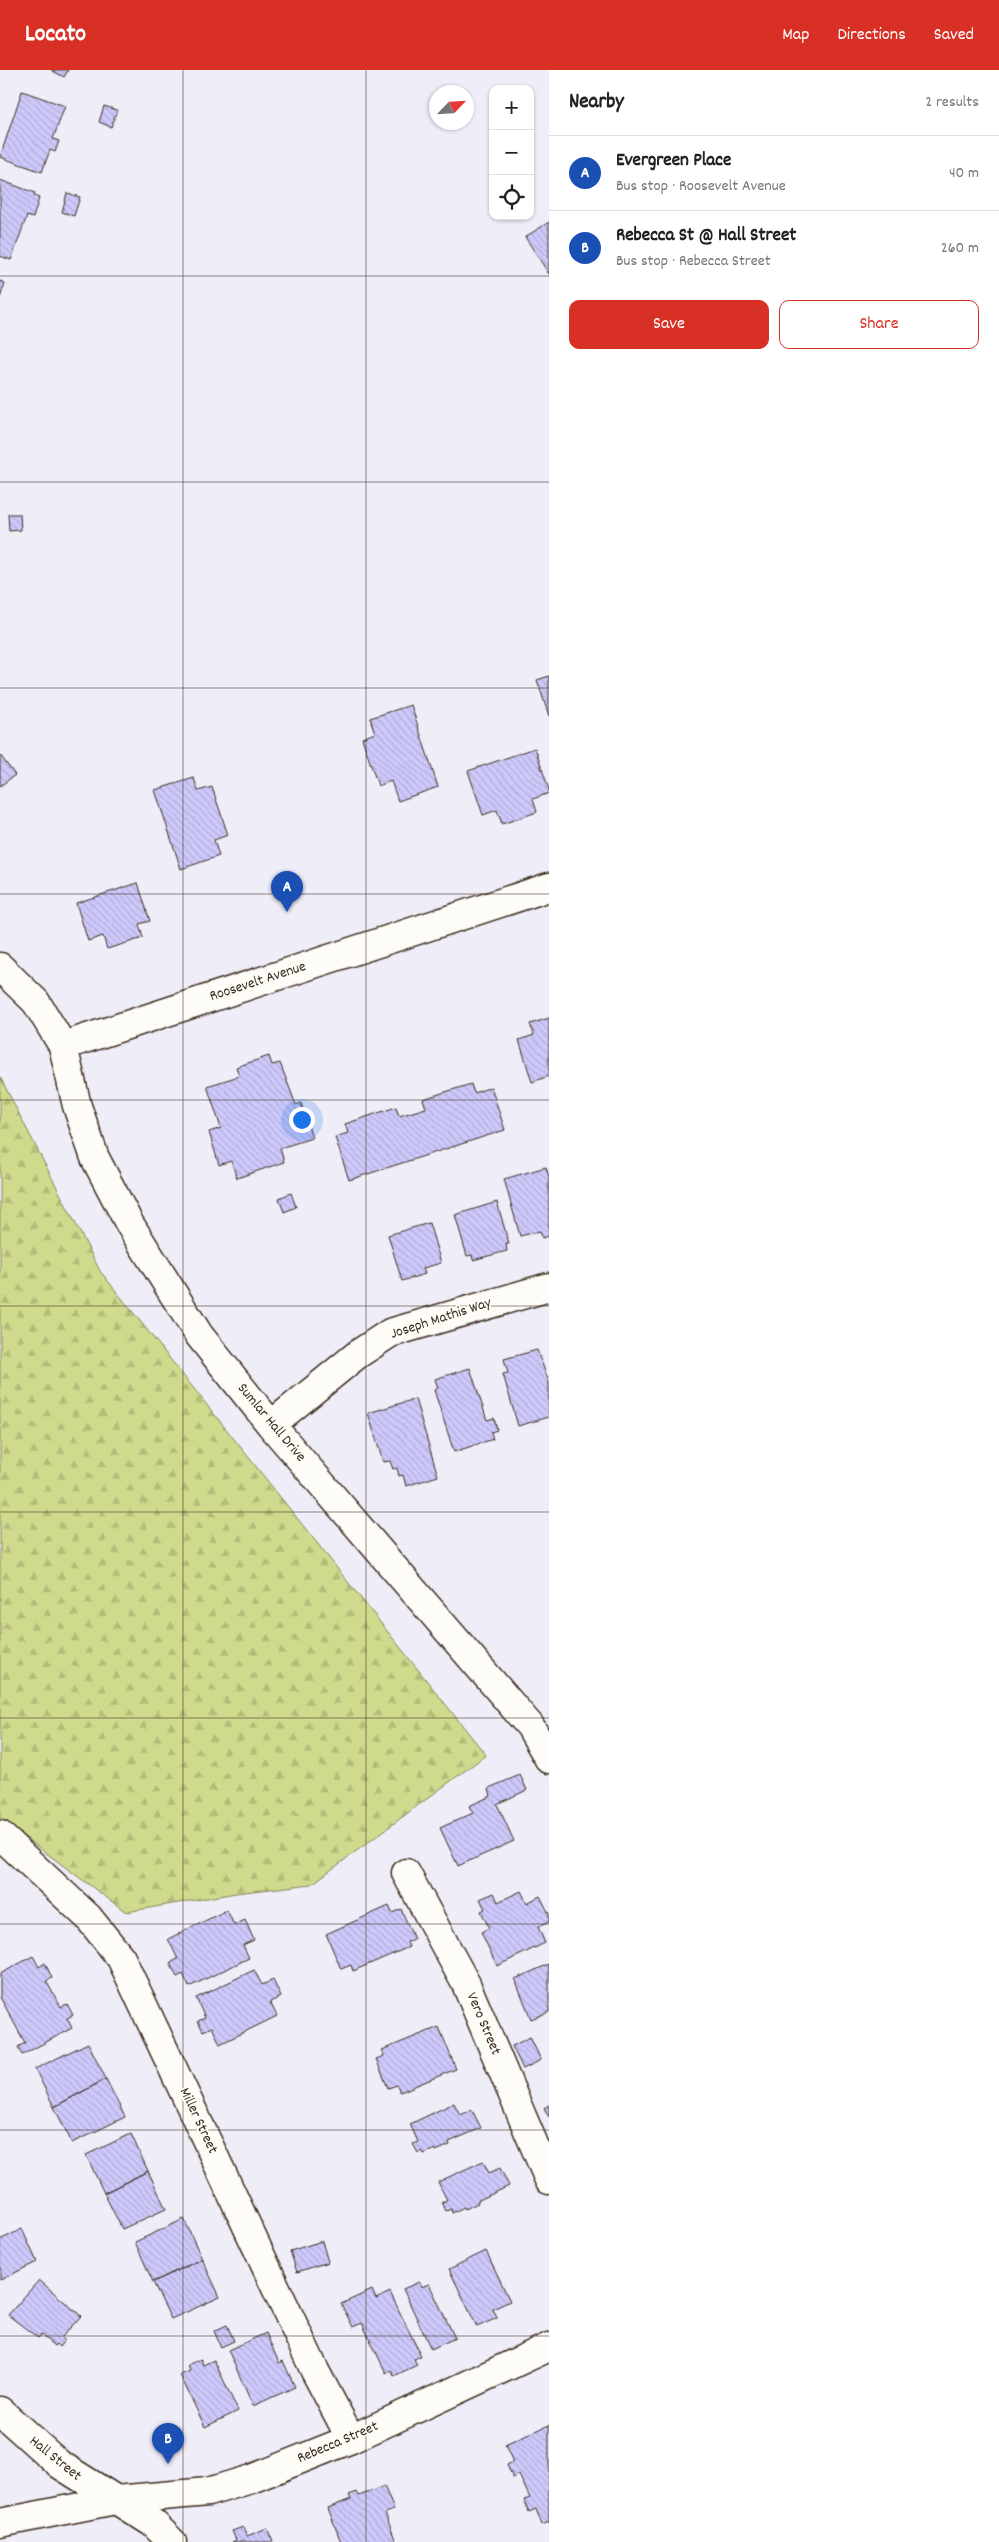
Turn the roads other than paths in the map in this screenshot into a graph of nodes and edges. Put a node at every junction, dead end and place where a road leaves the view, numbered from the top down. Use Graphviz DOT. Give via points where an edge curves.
graph roads {
  1 [pos="549,887"];
  2 [pos="0,967"];
  3 [pos="63,1046"];
  4 [pos="549,1287"];
  5 [pos="271,1425"];
  6 [pos="549,1758"];
  7 [pos="0,1835"];
  8 [pos="406,1873"];
  9 [pos="549,2180"];
  10 [pos="549,2347"];
  11 [pos="0,2411"];
  12 [pos="351,2439"];
  13 [pos="115,2500"];
  14 [pos="0,2523"];
  15 [pos="172,2542"];
  1 -- 3 [label="street, Roosevelt Avenue"];
  2 -- 3 [label="street" via="36,1002"];
  3 -- 5 [label="street, Sumlar Hall Drive" via="77,1106 95,1158 129,1223 199,1335"];
  4 -- 5 [label="street, Joseph Mathis Way" via="390,1334 358,1354"];
  5 -- 6 [label="street, Sumlar Hall Drive" via="530,1726"];
  7 -- 12 [label="street, Miller Street" via="88,1918 121,1958 315,2371"];
  8 -- 9 [label="street, Vero Street" via="466,1984"];
  10 -- 12 [label="street, Rebecca Street"];
  11 -- 13 [label="street, Hall Street" via="59,2464"];
  12 -- 13 [label="street, Rebecca Street" via="251,2479 208,2492"];
  13 -- 14 [label="street, Rebecca Street"];
  13 -- 15 [label="street, Hall Street" via="153,2524"];
}
